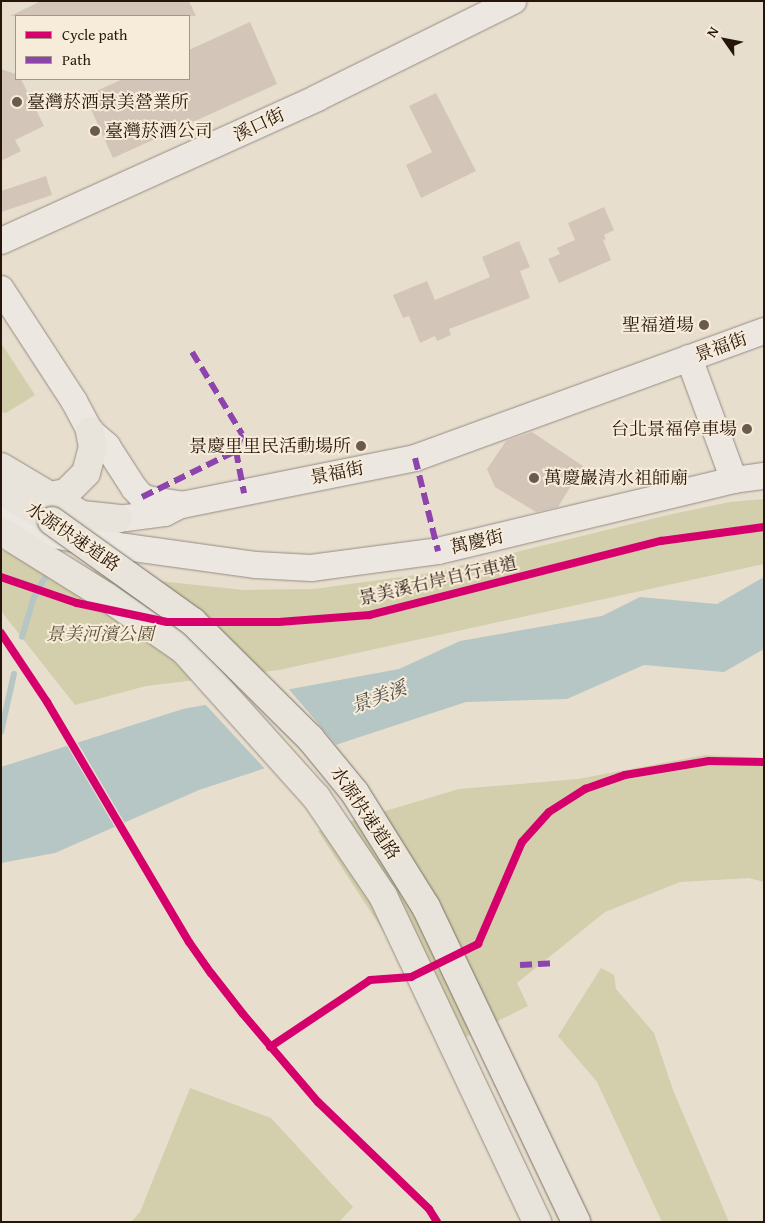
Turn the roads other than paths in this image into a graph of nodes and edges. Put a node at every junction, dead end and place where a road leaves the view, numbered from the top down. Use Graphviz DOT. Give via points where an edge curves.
graph roads {
  1 [pos="513,1"];
  2 [pos="1,241"];
  3 [pos="1,289"];
  4 [pos="764,331"];
  5 [pos="689,358"];
  6 [pos="90,432"];
  7 [pos="764,476"];
  8 [pos="5,477"];
  9 [pos="734,480"];
  10 [pos="50,496"];
  11 [pos="182,505"];
  12 [pos="1,516"];
  13 [pos="153,516"];
  14 [pos="118,519"];
  15 [pos="1,531"];
  16 [pos="57,537"];
  17 [pos="186,554"];
  18 [pos="537,1222"];
  19 [pos="576,1222"];
  1 -- 2 [label="street, 溪口街" via="317,98"];
  3 -- 6 [label="street, 景福街" via="74,401"];
  4 -- 5 [label="street, 景福街"];
  5 -- 9 [label="street"];
  5 -- 11 [label="street, 景福街" via="415,458"];
  6 -- 10 [label="highway" via="93,447 86,473 66,493"];
  6 -- 11 [label="street, 景福街" via="107,446 142,497"];
  7 -- 9 [label="street, 萬慶街"];
  8 -- 10 [label="highway"];
  8 -- 19 [label="highway, 水源快速道路, bridge" via="85,543 194,622 310,738 355,793 426,907"];
  9 -- 17 [label="street, 萬慶街" via="438,551 372,562 311,568 256,565"];
  10 -- 14 [label="highway" via="82,515"];
  11 -- 13 [label="street"];
  12 -- 16 [label="street" via="20,526"];
  13 -- 14 [label="street"];
  13 -- 17 [label="street" via="142,528 144,535"];
  14 -- 16 [label="street"];
  15 -- 18 [label="highway, 水源快速道路" via="184,650 316,797 383,896"];
  16 -- 17 [label="street"];
}
